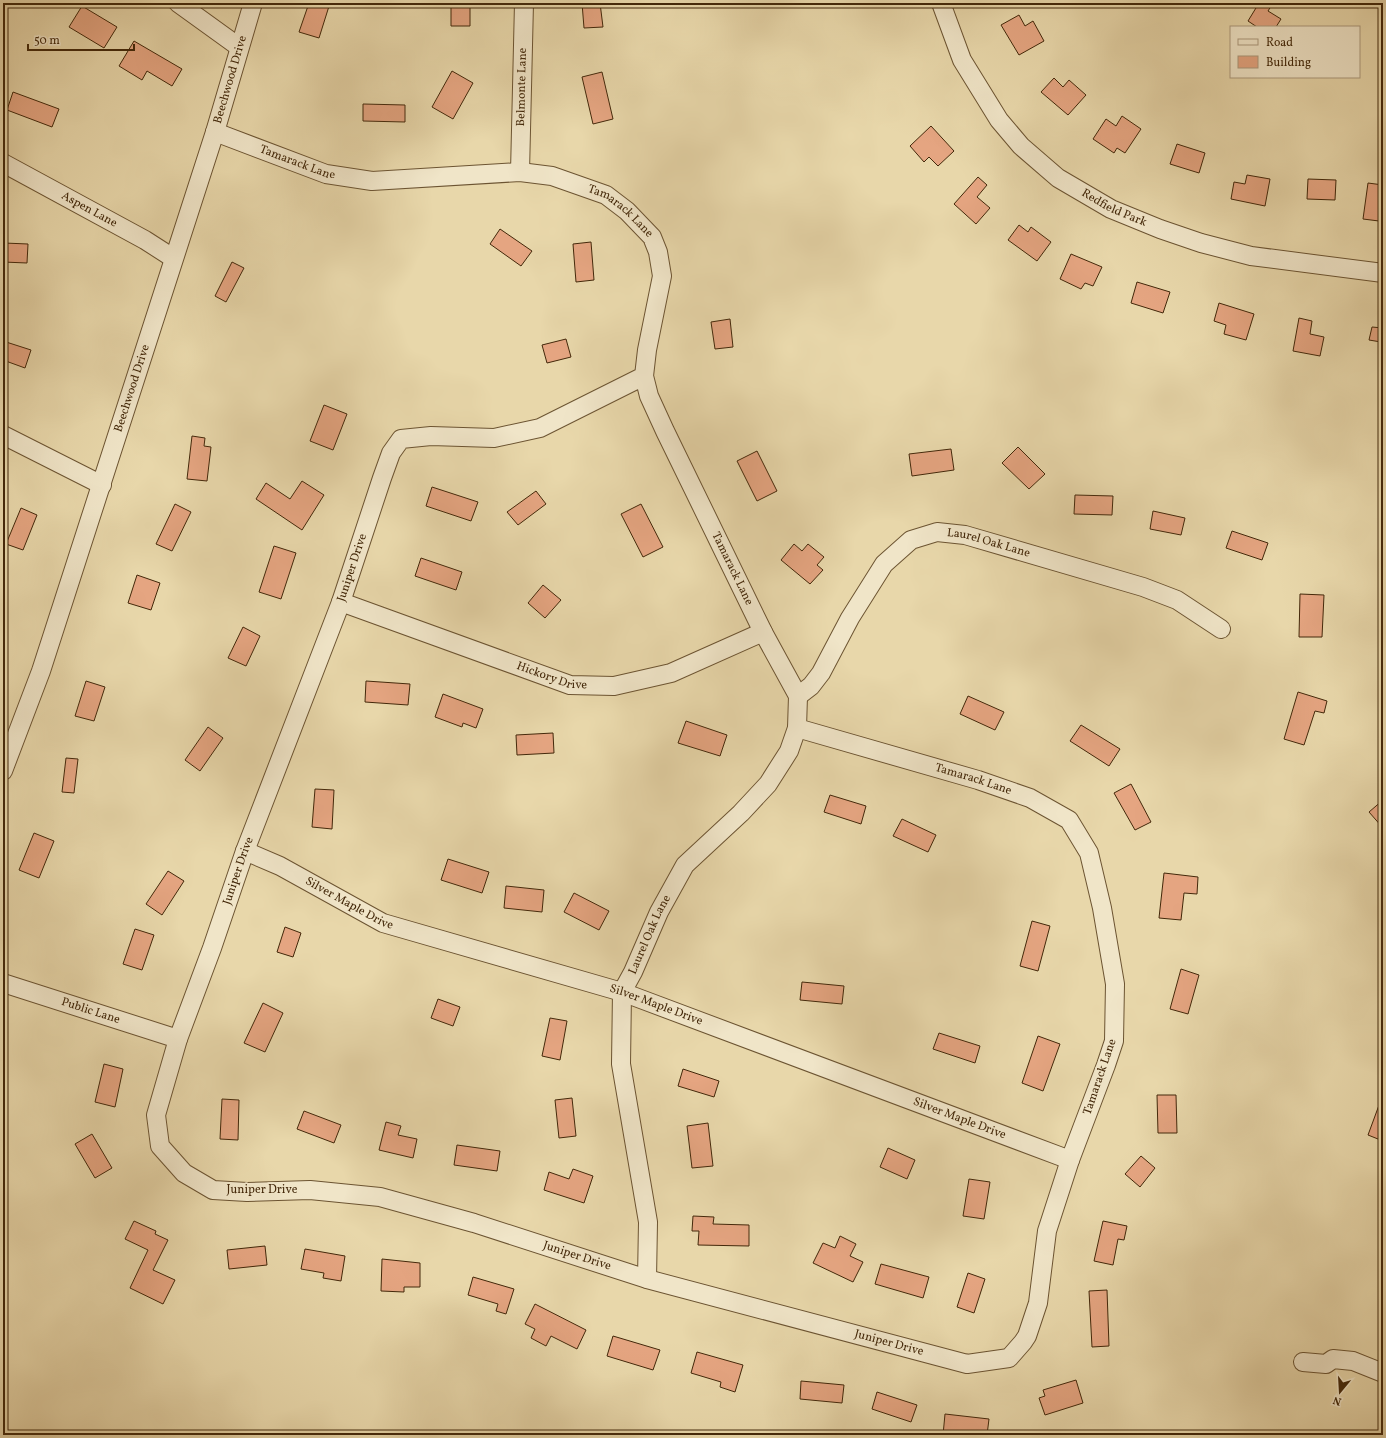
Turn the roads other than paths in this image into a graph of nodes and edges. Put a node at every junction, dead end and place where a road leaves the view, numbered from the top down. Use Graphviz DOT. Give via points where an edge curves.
graph roads {
  1 [pos="178,3"];
  2 [pos="253,3"];
  3 [pos="524,3"];
  4 [pos="941,3"];
  5 [pos="239,47"];
  6 [pos="215,132"];
  7 [pos="3,163"];
  8 [pos="520,172"];
  9 [pos="174,258"];
  10 [pos="1383,273"];
  11 [pos="644,376"];
  12 [pos="3,435"];
  13 [pos="102,485"];
  14 [pos="341,602"];
  15 [pos="1221,629"];
  16 [pos="763,632"];
  17 [pos="798,696"];
  18 [pos="797,728"];
  19 [pos="3,771"];
  20 [pos="245,851"];
  21 [pos="3,983"];
  22 [pos="622,992"];
  23 [pos="178,1039"];
  24 [pos="1070,1160"];
  25 [pos="647,1278"];
  26 [pos="1303,1362"];
  27 [pos="1383,1373"];
  1 -- 5 [label="street"];
  2 -- 5 [label="street, Beechwood Drive"];
  3 -- 8 [label="street, Belmonte Lane"];
  4 -- 10 [label="street, Redfield Park" via="962,60 999,120 1021,146 1058,178 1111,210 1201,243 1251,256"];
  5 -- 6 [label="street, Beechwood Drive"];
  6 -- 8 [label="street, Tamarack Lane" via="326,174 372,181"];
  6 -- 9 [label="street, Beechwood Drive"];
  7 -- 9 [label="street, Aspen Lane"];
  8 -- 11 [label="street, Tamarack Lane" via="552,176 606,195 627,211 652,237 658,252 662,276"];
  9 -- 13 [label="street, Beechwood Drive"];
  11 -- 14 [label="street, Juniper Drive" via="540,428 494,438 431,436 401,439 382,478"];
  11 -- 16 [label="street, Tamarack Lane" via="649,396 665,431"];
  12 -- 13 [label="street"];
  13 -- 19 [label="street, Beechwood Drive" via="41,671"];
  14 -- 16 [label="street, Hickory Drive" via="570,685 614,686 671,673"];
  14 -- 20 [label="street, Juniper Drive"];
  15 -- 17 [label="street, Laurel Oak Lane" via="1177,600 1143,587 965,536 937,532 911,540 884,564 850,618 821,673 811,686"];
  16 -- 17 [label="street, Tamarack Lane"];
  17 -- 18 [label="street"];
  18 -- 22 [label="street, Laurel Oak Lane" via="789,751 768,784 685,865 659,912"];
  18 -- 24 [label="street, Tamarack Lane" via="978,780 1030,798 1068,820 1090,853 1115,984 1114,1040"];
  20 -- 22 [label="street, Silver Maple Drive" via="280,866 383,923"];
  20 -- 23 [label="street, Juniper Drive"];
  21 -- 23 [label="street, Public Lane"];
  22 -- 24 [label="street, Silver Maple Drive"];
  22 -- 25 [label="street, Laurel Oak Lane" via="621,1064 648,1222"];
  23 -- 25 [label="street, Juniper Drive" via="156,1115 160,1146 184,1172 213,1190 310,1190 380,1197 474,1222"];
  24 -- 25 [label="street, Juniper Drive" via="1047,1230 1038,1302 1027,1336 1008,1358 967,1364"];
  26 -- 27 [label="street" via="1326,1364 1333,1359 1353,1361"];
}
